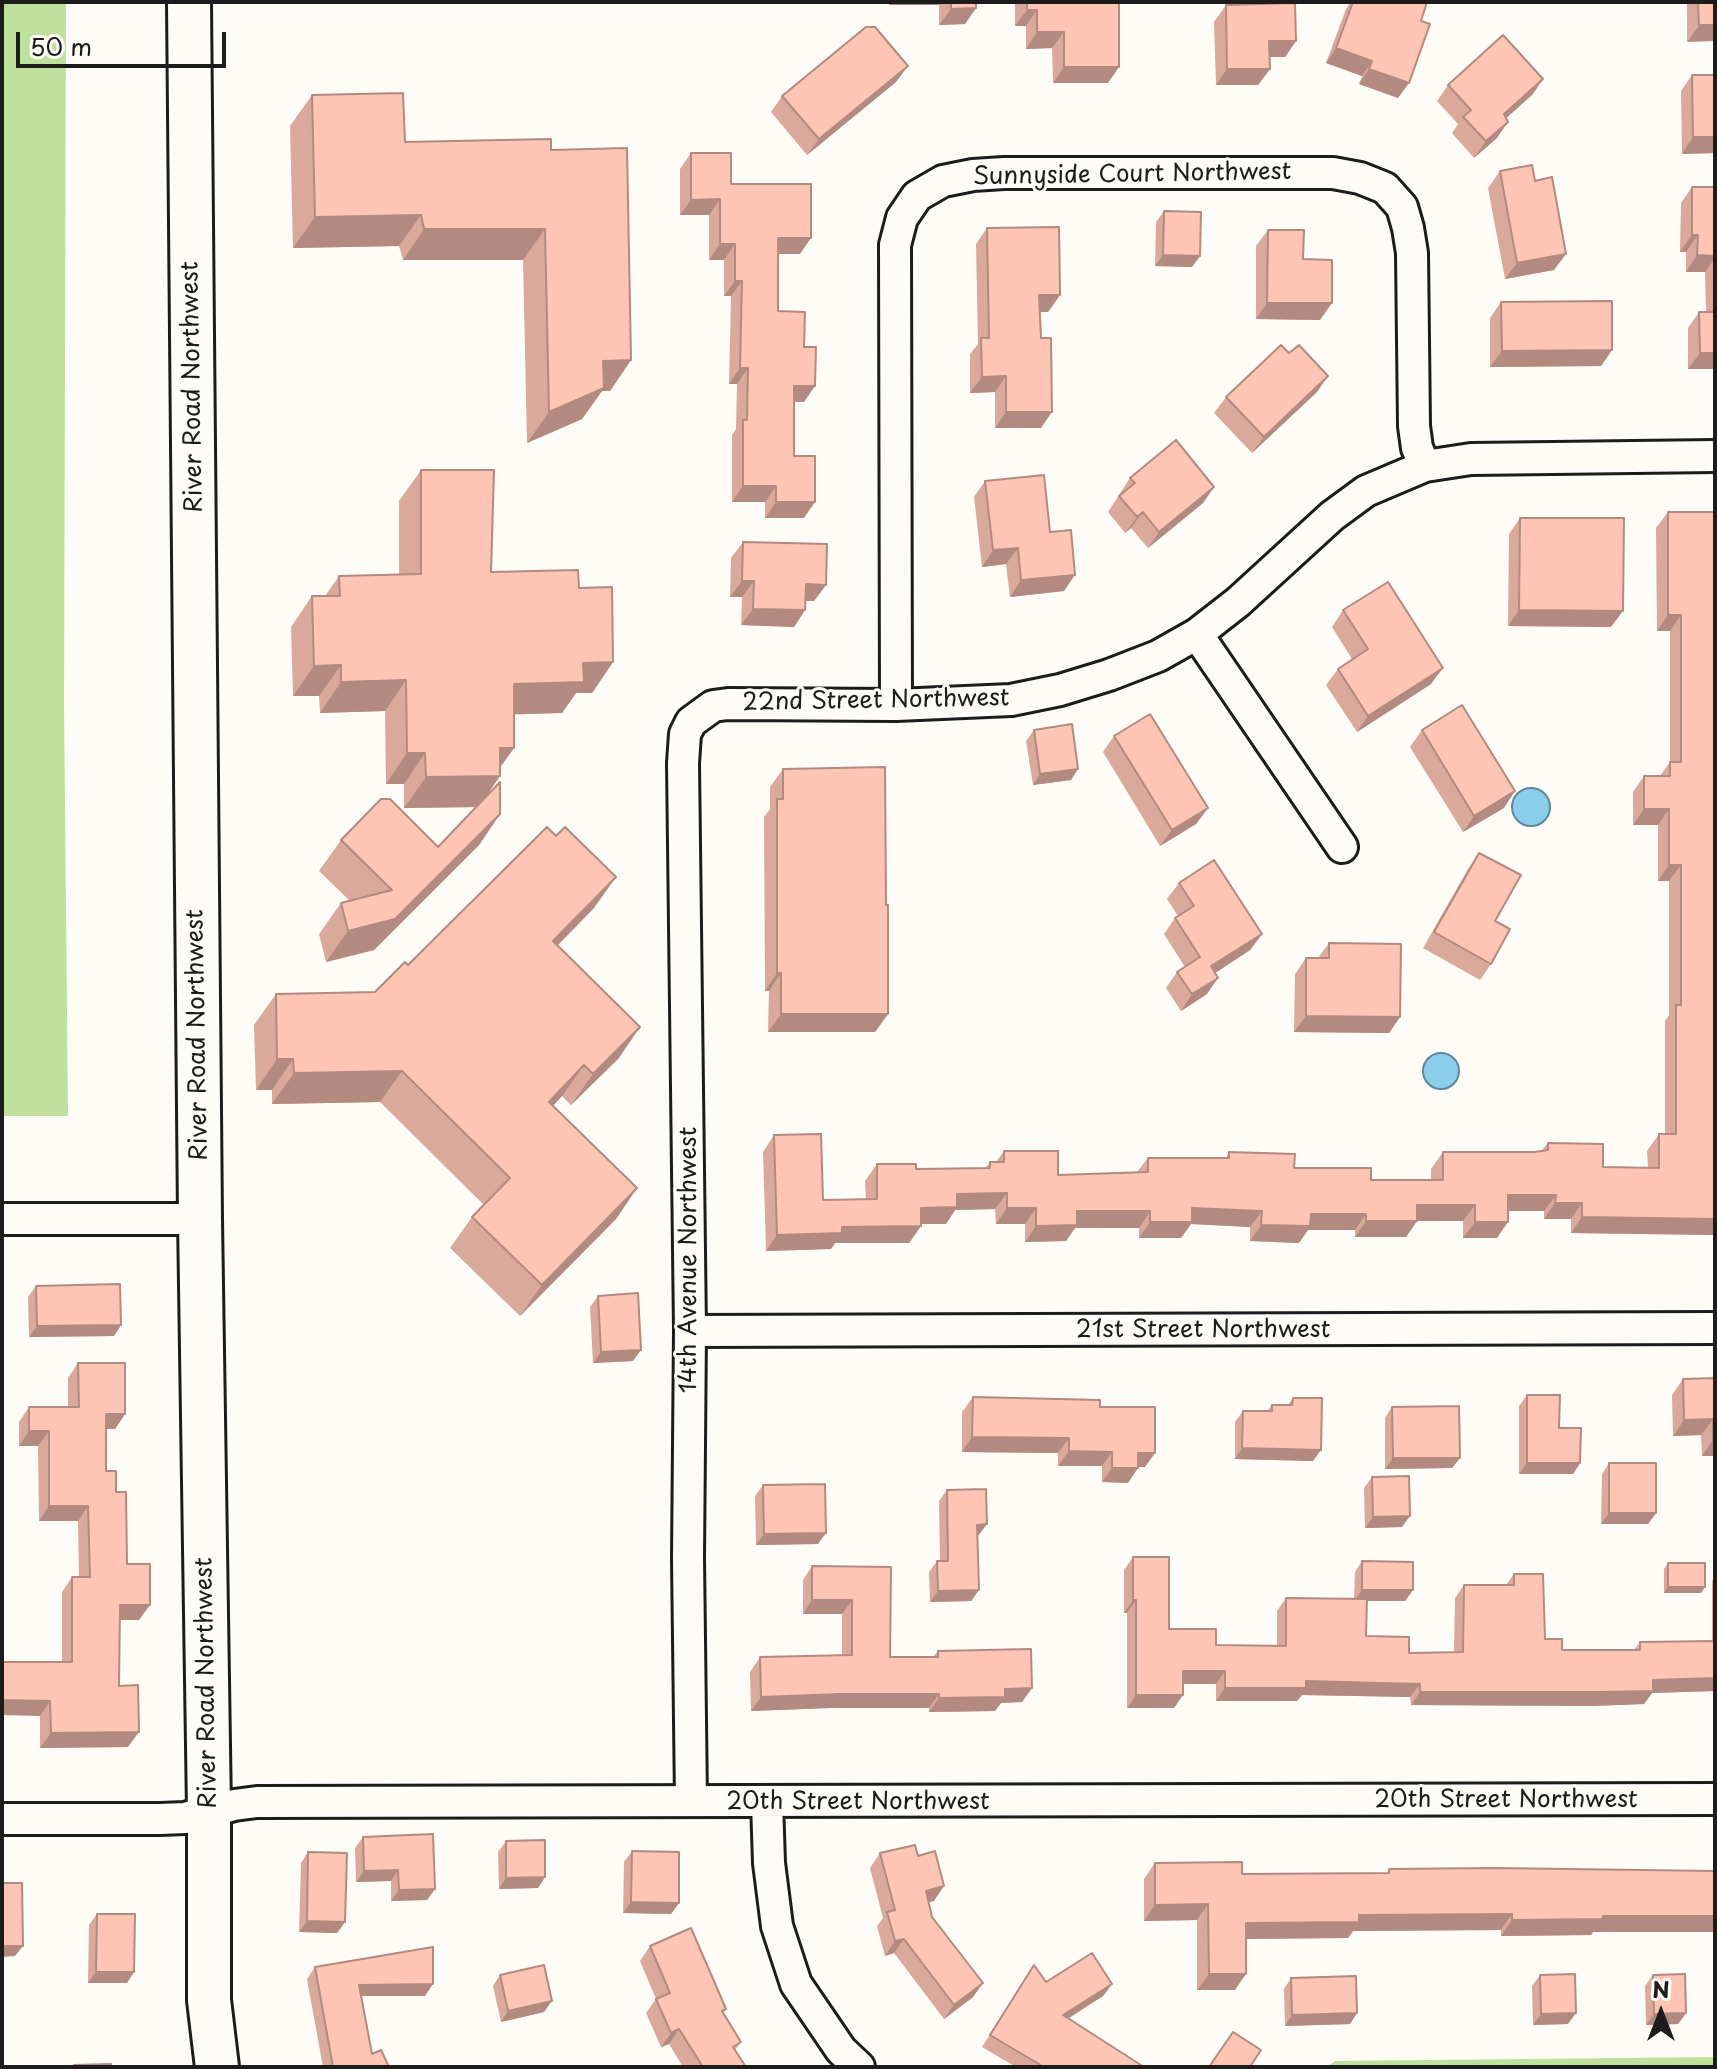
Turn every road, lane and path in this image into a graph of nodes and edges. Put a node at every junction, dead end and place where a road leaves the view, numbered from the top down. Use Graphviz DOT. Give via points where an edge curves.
graph roads {
  1 [pos="189,2"];
  2 [pos="1715,456"];
  3 [pos="1425,466"];
  4 [pos="1197,634"];
  5 [pos="896,705"];
  6 [pos="691,722"];
  7 [pos="1342,847"];
  8 [pos="2,1219"];
  9 [pos="200,1219"];
  10 [pos="1715,1328"];
  11 [pos="690,1331"];
  12 [pos="1715,1799"];
  13 [pos="691,1801"];
  14 [pos="767,1802"];
  15 [pos="209,1811"];
  16 [pos="2,1819"];
  17 [pos="217,2067"];
  18 [pos="859,2067"];
  1 -- 9 [label="street, River Road Northwest"];
  2 -- 3 [label="street, 22nd Street Northwest" via="1471,459"];
  3 -- 4 [label="street, 22nd Street Northwest" via="1366,491 1332,516"];
  3 -- 5 [label="street, Sunnyside Court Northwest" via="1414,426 1412,253 1402,207 1385,188 1333,173 1004,173 943,181 917,196 902,218 895,245"];
  4 -- 5 [label="street, 22nd Street Northwest" via="1158,656 1060,690 1011,700"];
  4 -- 7 [label="street"];
  5 -- 6 [label="street, 22nd Street Northwest" via="728,704 713,706"];
  6 -- 11 [label="street, 14th Avenue Northwest" via="683,763"];
  8 -- 9 [label="street"];
  9 -- 15 [label="street, River Road Northwest"];
  10 -- 11 [label="street, 21st Street Northwest"];
  11 -- 13 [label="street, 14th Avenue Northwest"];
  12 -- 14 [label="street, 20th Street Northwest"];
  13 -- 14 [label="street, 20th Street Northwest"];
  13 -- 15 [label="street, 20th Street Northwest" via="257,1802"];
  14 -- 18 [label="street" via="777,1926 792,1973 817,2017"];
  15 -- 16 [label="street, 20th Street Northwest" via="160,1819"];
  15 -- 17 [label="street, River Road Northwest" via="209,2000"];
}
